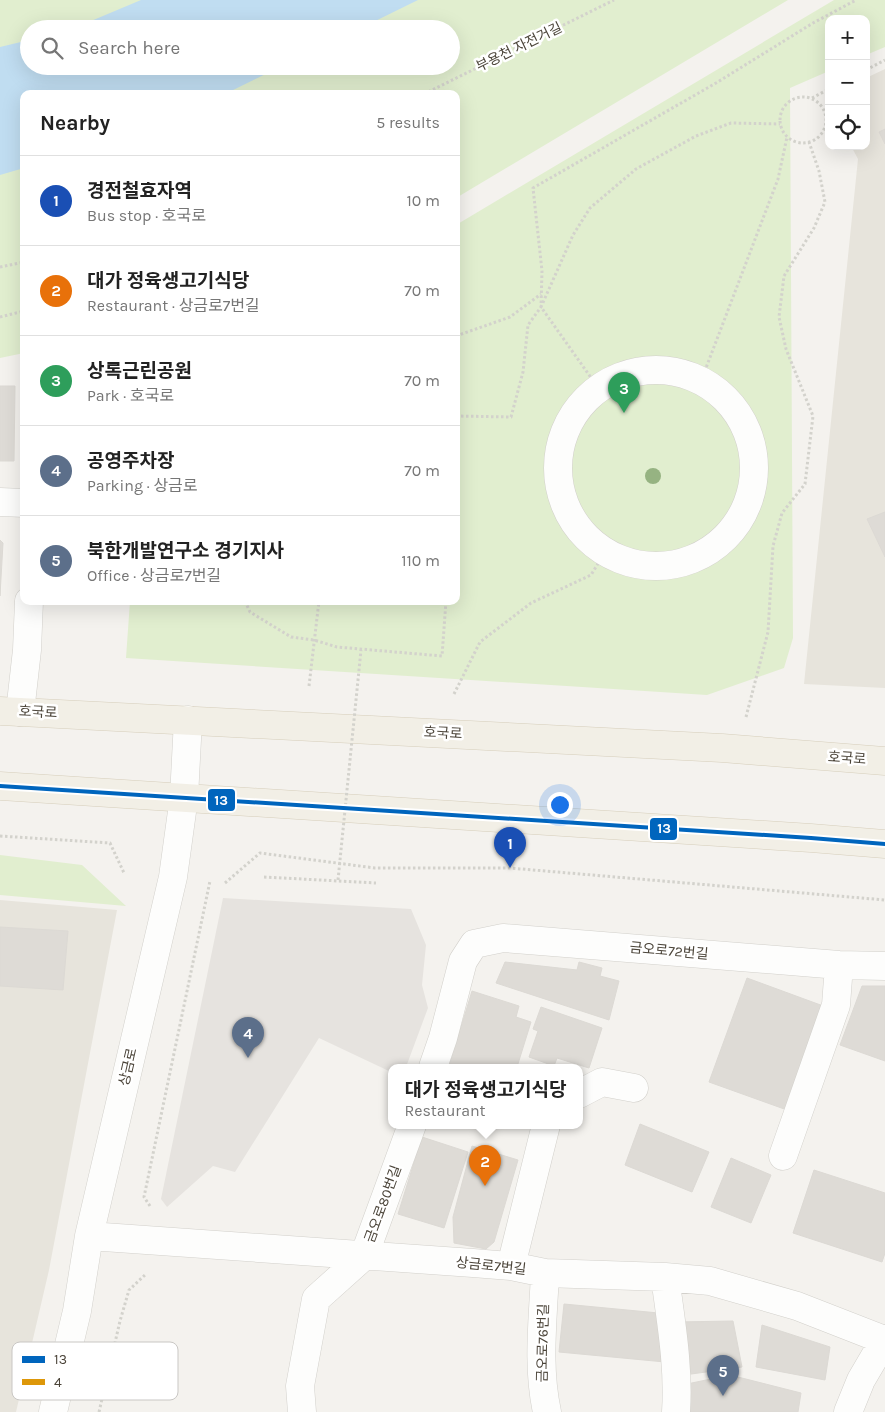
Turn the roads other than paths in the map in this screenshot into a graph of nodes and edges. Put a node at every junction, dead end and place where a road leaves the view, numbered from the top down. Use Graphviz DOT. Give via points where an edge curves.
graph roads {
  1 [pos="0,502"];
  2 [pos="20,504"];
  3 [pos="605,552"];
  4 [pos="29,605"];
  5 [pos="10,711"];
  6 [pos="188,720"];
  7 [pos="885,761"];
  8 [pos="0,786"];
  9 [pos="184,798"];
  10 [pos="885,844"];
  11 [pos="839,965"];
  12 [pos="885,966"];
  13 [pos="434,1064"];
  14 [pos="634,1088"];
  15 [pos="583,1092"];
  16 [pos="411,1129"];
  17 [pos="545,1129"];
  18 [pos="783,1156"];
  19 [pos="89,1236"];
  20 [pos="364,1256"];
  21 [pos="511,1266"];
  22 [pos="546,1273"];
  23 [pos="665,1278"];
  24 [pos="885,1339"];
  25 [pos="70,1342"];
  26 [pos="302,1412"];
  27 [pos="546,1412"];
  28 [pos="676,1412"];
  29 [pos="848,1412"];
  1 -- 2 [label="street"];
  3 -- 3 [label="street" via="588,539 575,522 564,503 559,483 558,461 562,440 583,403 617,378 659,370 681,373 720,393 746,429 755,473 751,495 729,535 692,560 670,565 648,566"];
  4 -- 5 [label="street" via="27,650"];
  5 -- 6 [label="main road, 호국로"];
  6 -- 7 [label="main road, 호국로" via="722,748"];
  6 -- 9 [label="street, 상금로"];
  8 -- 9 [label="main road"];
  9 -- 10 [label="main road"];
  9 -- 19 [label="street, 상금로" via="173,877"];
  11 -- 12 [label="street, 금오로72번길"];
  11 -- 13 [label="street, 금오로72번길" via="503,938 474,944 463,961"];
  11 -- 18 [label="street" via="836,1005"];
  14 -- 15 [label="street" via="602,1082"];
  16 -- 20 [label="street, 금오로80번길"];
  17 -- 21 [label="street"];
  19 -- 20 [label="street, 상금로7번길"];
  19 -- 25 [label="street, 상금로"];
  20 -- 21 [label="street, 상금로7번길"];
  20 -- 26 [label="street, 금오로80번길" via="316,1299 300,1386"];
  21 -- 22 [label="street, 상금로7번길"];
  22 -- 23 [label="street, 상금로7번길"];
  22 -- 27 [label="street, 금오로76번길" via="541,1352"];
  23 -- 24 [label="street, 상금로7번길" via="710,1281 797,1306"];
  23 -- 28 [label="street" via="677,1388"];
  24 -- 29 [label="street" via="861,1380"];
}
